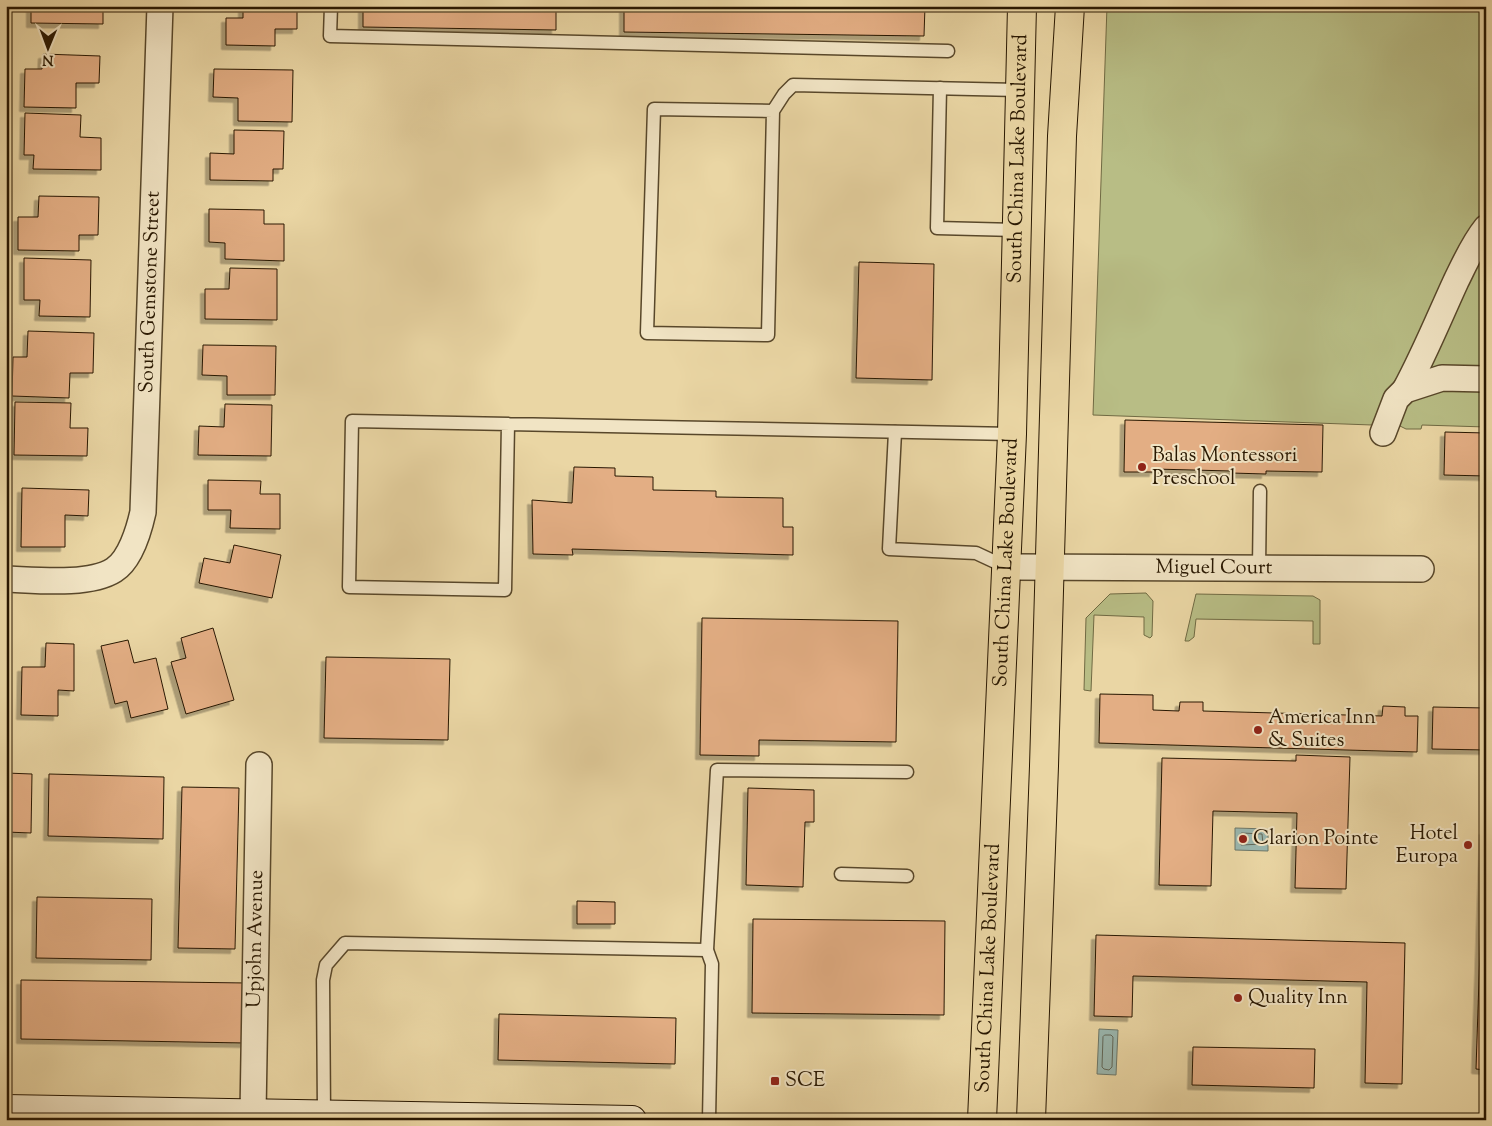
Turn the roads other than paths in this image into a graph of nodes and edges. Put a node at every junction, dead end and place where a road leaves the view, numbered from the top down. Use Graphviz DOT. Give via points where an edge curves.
graph roads {
  1 [pos="160,6"];
  2 [pos="331,6"];
  3 [pos="1022,6"];
  4 [pos="1070,6"];
  5 [pos="948,51"];
  6 [pos="940,88"];
  7 [pos="1020,90"];
  8 [pos="773,111"];
  9 [pos="1486,219"];
  10 [pos="1016,230"];
  11 [pos="1480,234"];
  12 [pos="1486,379"];
  13 [pos="1405,390"];
  14 [pos="508,424"];
  15 [pos="895,432"];
  16 [pos="1383,433"];
  17 [pos="1012,434"];
  18 [pos="1260,491"];
  19 [pos="1006,568"];
  20 [pos="1049,568"];
  21 [pos="1259,568"];
  22 [pos="1421,569"];
  23 [pos="6,579"];
  24 [pos="259,765"];
  25 [pos="907,772"];
  26 [pos="841,874"];
  27 [pos="907,876"];
  28 [pos="707,950"];
  29 [pos="6,1108"];
  30 [pos="253,1113"];
  31 [pos="324,1114"];
  32 [pos="91,1115"];
  33 [pos="452,1118"];
  34 [pos="632,1120"];
  35 [pos="709,1120"];
  36 [pos="982,1120"];
  37 [pos="1031,1120"];
  1 -- 23 [label="street, South Gemstone Street" via="143,512 139,533 115,570 84,580"];
  2 -- 5 [label="lane" via="330,36"];
  3 -- 7 [label="main road, South China Lake Boulevard"];
  4 -- 20 [label="main road" via="1062,146"];
  6 -- 7 [label="lane"];
  6 -- 8 [label="lane" via="793,85"];
  6 -- 10 [label="lane" via="936,228"];
  7 -- 10 [label="main road, South China Lake Boulevard"];
  8 -- 8 [label="lane" via="768,335 648,333 654,109"];
  9 -- 11 [label="street"];
  10 -- 17 [label="main road, South China Lake Boulevard"];
  11 -- 13 [label="street"];
  12 -- 13 [label="street" via="1442,378"];
  13 -- 16 [label="street" via="1396,399"];
  14 -- 14 [label="lane" via="505,590 349,587 352,421"];
  14 -- 15 [label="lane"];
  15 -- 17 [label="lane"];
  15 -- 19 [label="lane" via="889,549 976,553"];
  17 -- 19 [label="main road, South China Lake Boulevard"];
  18 -- 21 [label="lane"];
  19 -- 20 [label="street, Miguel Court"];
  19 -- 36 [label="main road, South China Lake Boulevard"];
  20 -- 21 [label="street, Miguel Court"];
  20 -- 37 [label="main road"];
  21 -- 22 [label="street, Miguel Court"];
  24 -- 30 [label="street, Upjohn Avenue"];
  25 -- 28 [label="lane" via="718,770"];
  26 -- 27 [label="lane"];
  28 -- 31 [label="lane" via="345,943 326,965 322,980"];
  28 -- 35 [label="lane" via="712,964"];
  29 -- 32 [label="street"];
  30 -- 31 [label="street"];
  30 -- 32 [label="street"];
  31 -- 33 [label="street"];
  33 -- 34 [label="street"];
}
